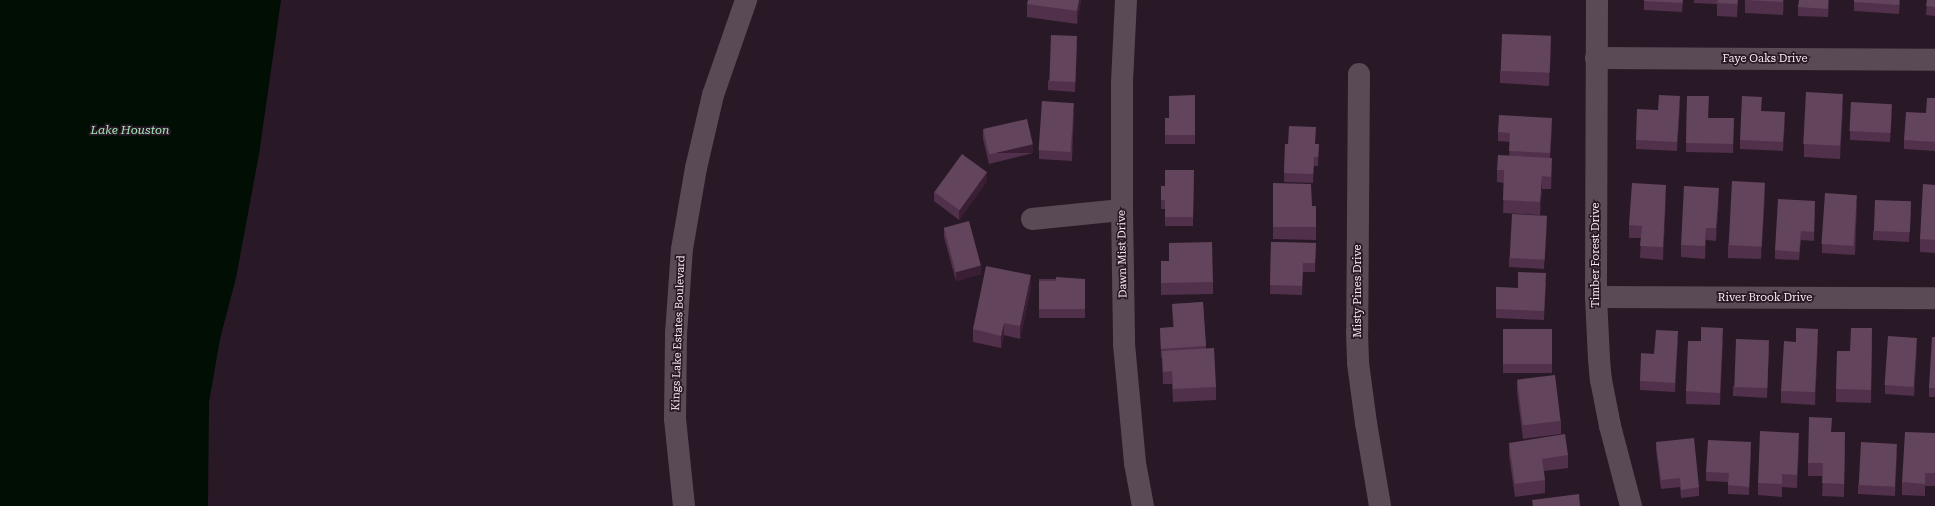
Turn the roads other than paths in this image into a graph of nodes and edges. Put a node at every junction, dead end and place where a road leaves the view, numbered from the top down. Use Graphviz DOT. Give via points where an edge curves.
graph roads {
  1 [pos="746,0"];
  2 [pos="1126,0"];
  3 [pos="1597,0"];
  4 [pos="1596,58"];
  5 [pos="1935,60"];
  6 [pos="1359,74"];
  7 [pos="1122,210"];
  8 [pos="1032,219"];
  9 [pos="1596,297"];
  10 [pos="1935,298"];
  11 [pos="684,506"];
  12 [pos="1143,506"];
  13 [pos="1380,506"];
  14 [pos="1631,506"];
  1 -- 11 [label="street, Kings Lake Estates Boulevard" via="713,96 696,168 682,249 676,334 675,419"];
  2 -- 7 [label="street, Dawn Mist Drive" via="1122,83"];
  3 -- 4 [label="street, Timber Forest Drive"];
  4 -- 5 [label="street, Faye Oaks Drive"];
  4 -- 9 [label="street, Timber Forest Drive"];
  6 -- 13 [label="street, Misty Pines Drive" via="1358,363"];
  7 -- 8 [label="street"];
  7 -- 12 [label="street, Dawn Mist Drive" via="1124,344 1135,463"];
  9 -- 10 [label="street, River Brook Drive"];
  9 -- 14 [label="street, Timber Forest Drive" via="1601,380"];
}
